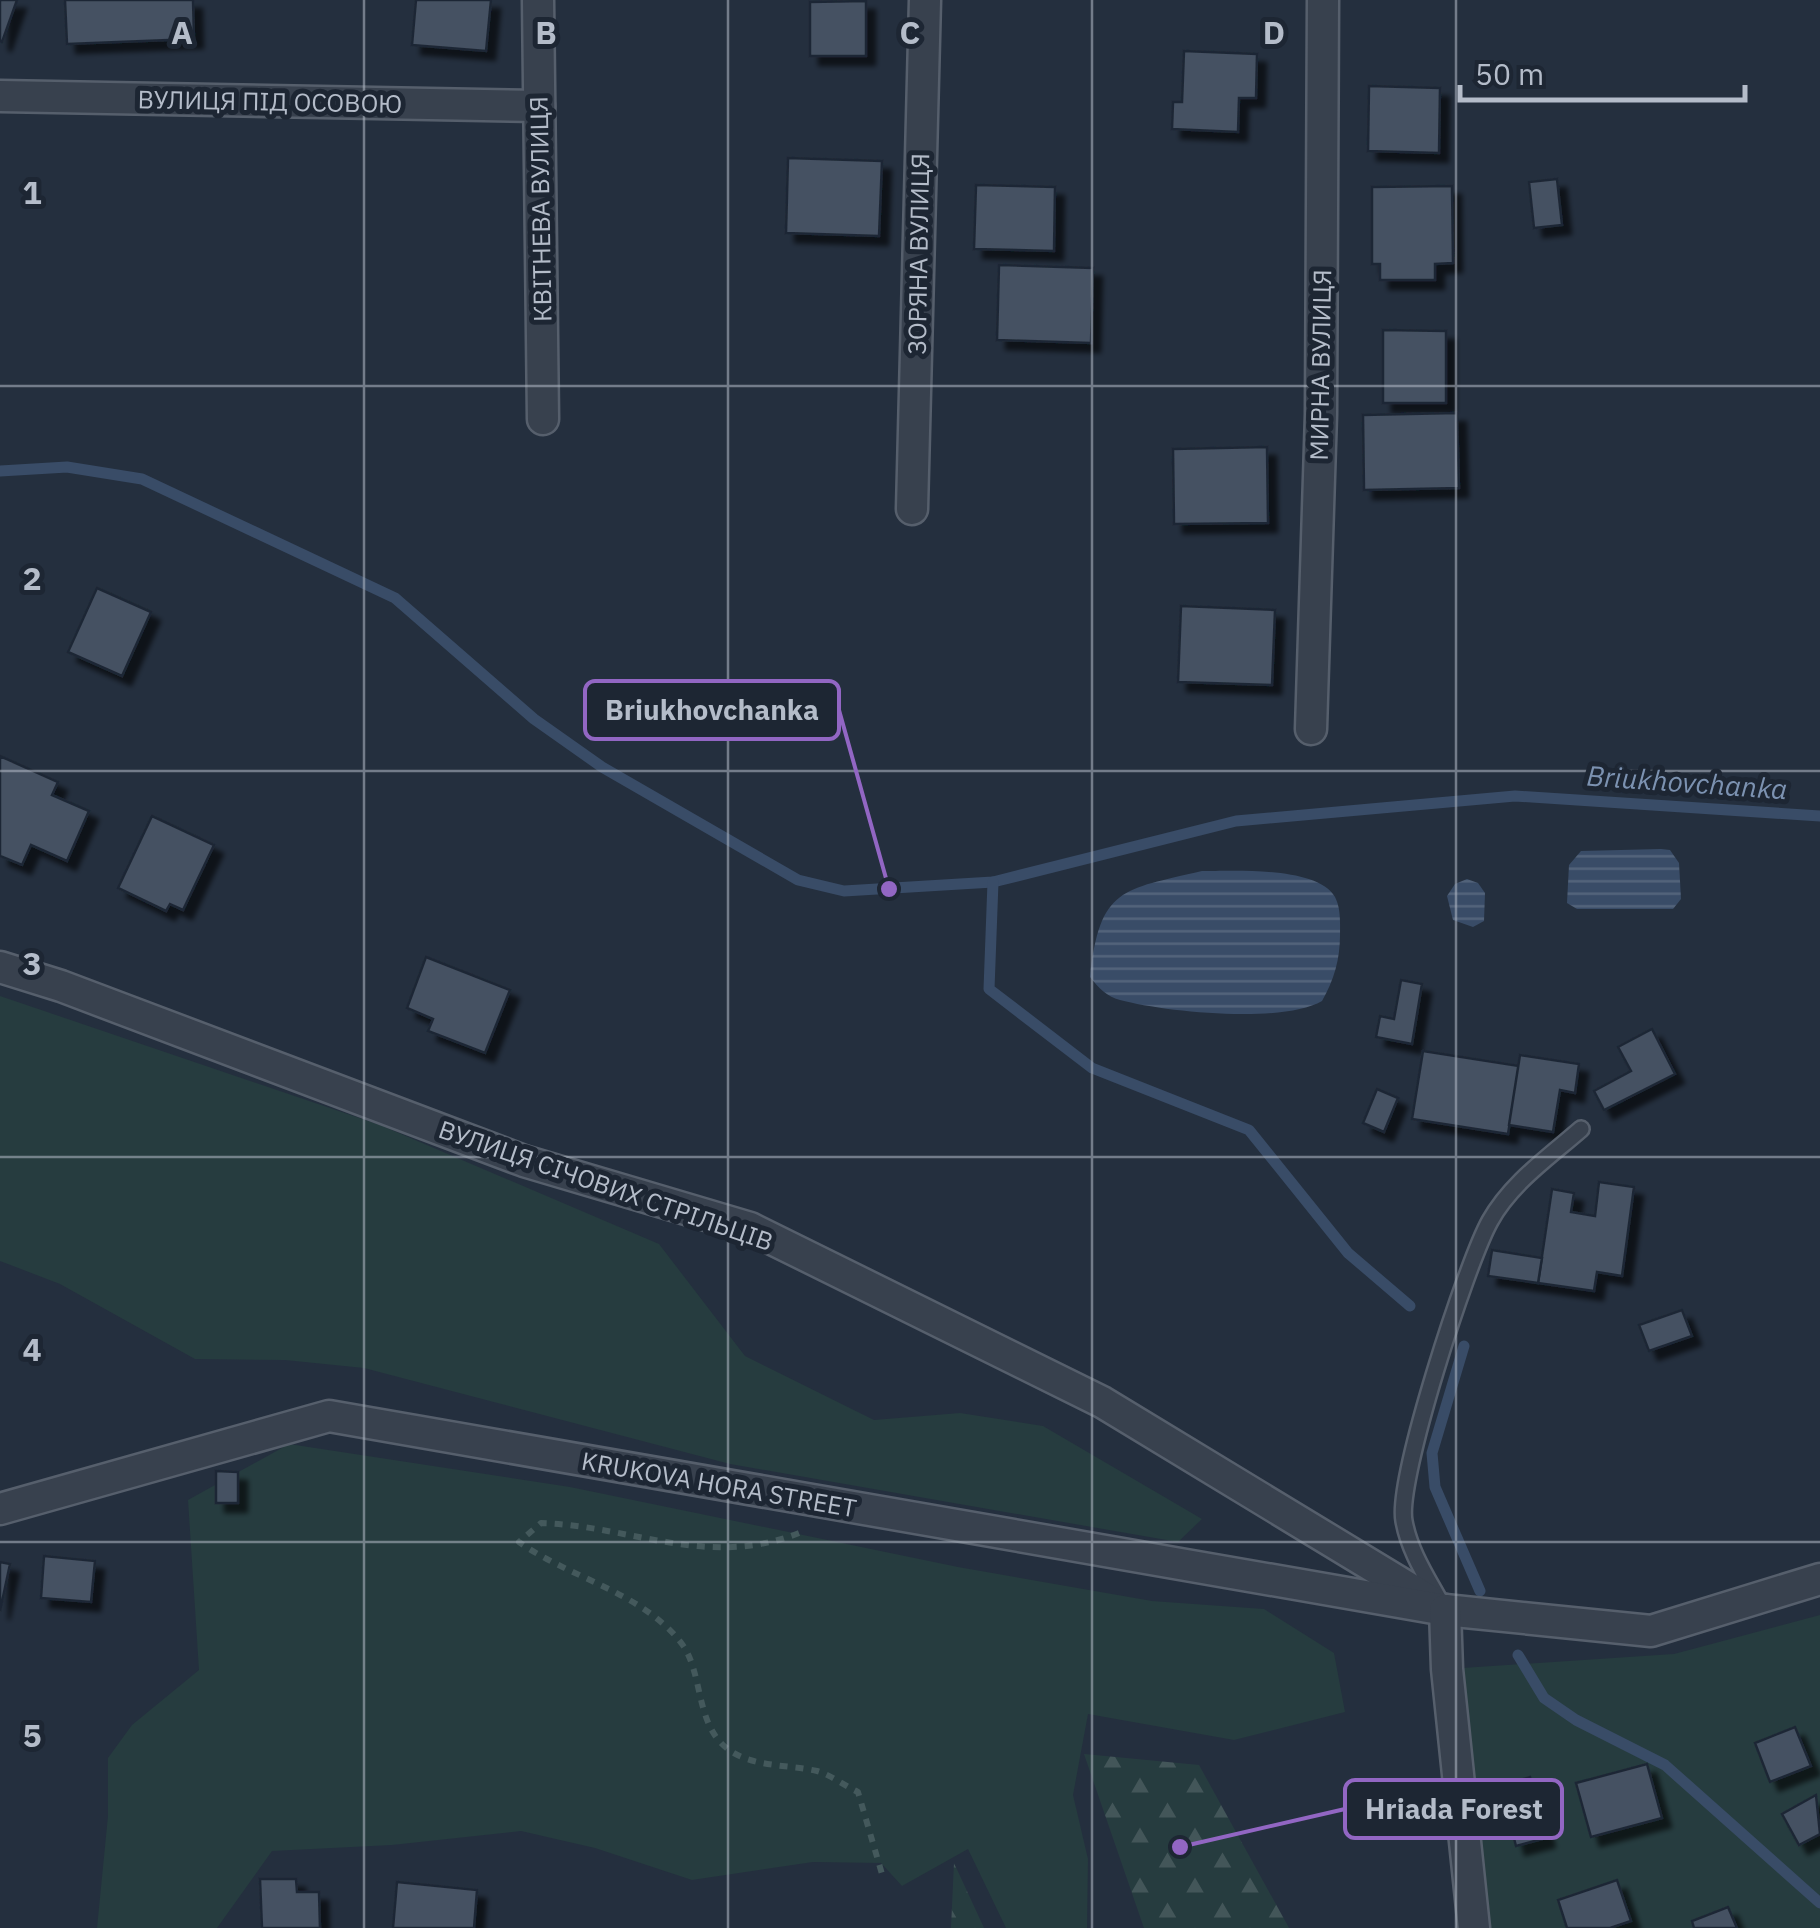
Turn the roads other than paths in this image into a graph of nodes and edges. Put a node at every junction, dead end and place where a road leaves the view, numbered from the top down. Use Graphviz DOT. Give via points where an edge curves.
graph roads {
  1 [pos="538,0"];
  2 [pos="925,0"];
  3 [pos="1322,0"];
  4 [pos="0,96"];
  5 [pos="539,106"];
  6 [pos="542,419"];
  7 [pos="912,508"];
  8 [pos="1311,729"];
  9 [pos="0,968"];
  10 [pos="1581,1129"];
  11 [pos="0,1509"];
  12 [pos="1820,1580"];
  13 [pos="1445,1610"];
  14 [pos="1474,1928"];
  1 -- 5 [label="street, КВІТНЕВА ВУЛИЦЯ"];
  2 -- 7 [label="street, ЗОРЯНА ВУЛИЦЯ"];
  3 -- 8 [label="street, МИРНА ВУЛИЦЯ" via="1321,414"];
  4 -- 5 [label="street, ВУЛИЦЯ ПІД ОСОВОЮ"];
  5 -- 6 [label="street, КВІТНЕВА ВУЛИЦЯ"];
  9 -- 13 [label="street, ВУЛИЦЯ СІЧОВИХ СТРІЛЬЦІВ" via="524,1161 750,1228 1102,1402"];
  10 -- 13 [label="lane" via="1515,1187 1489,1222 1432,1384 1402,1497 1413,1553"];
  11 -- 13 [label="street, KRUKOVA HORA STREET" via="329,1416"];
  12 -- 13 [label="street, KRUKOVA HORA STREET" via="1651,1631"];
  13 -- 14 [label="street"];
}
